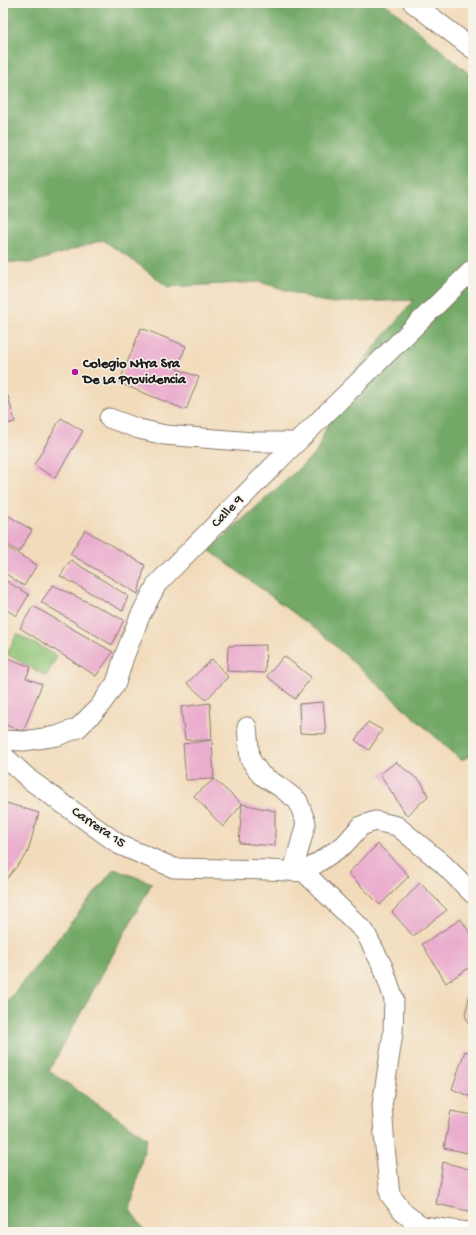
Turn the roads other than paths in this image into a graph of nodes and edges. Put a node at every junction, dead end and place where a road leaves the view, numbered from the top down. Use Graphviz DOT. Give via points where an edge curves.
graph roads {
  1 [pos="413,3"];
  2 [pos="473,49"];
  3 [pos="473,269"];
  4 [pos="109,418"];
  5 [pos="297,442"];
  6 [pos="247,727"];
  7 [pos="3,740"];
  8 [pos="3,755"];
  9 [pos="299,872"];
  10 [pos="473,894"];
  11 [pos="467,1232"];
  1 -- 2 [label="street"];
  3 -- 5 [label="street, Calle 9"];
  4 -- 5 [label="street" via="165,435 253,442"];
  5 -- 7 [label="street, Calle 9" via="157,584 140,616 116,683 99,707 78,728 57,736 24,741"];
  6 -- 9 [label="street" via="250,759 261,775 298,801 306,823"];
  8 -- 9 [label="street, Carrera 15" via="30,780 120,845 174,868"];
  9 -- 10 [label="street" via="344,845 361,826 375,821 397,826"];
  9 -- 11 [label="street" via="365,932 383,967 394,999 393,1033 382,1106 390,1195 405,1214 422,1226"];
}
